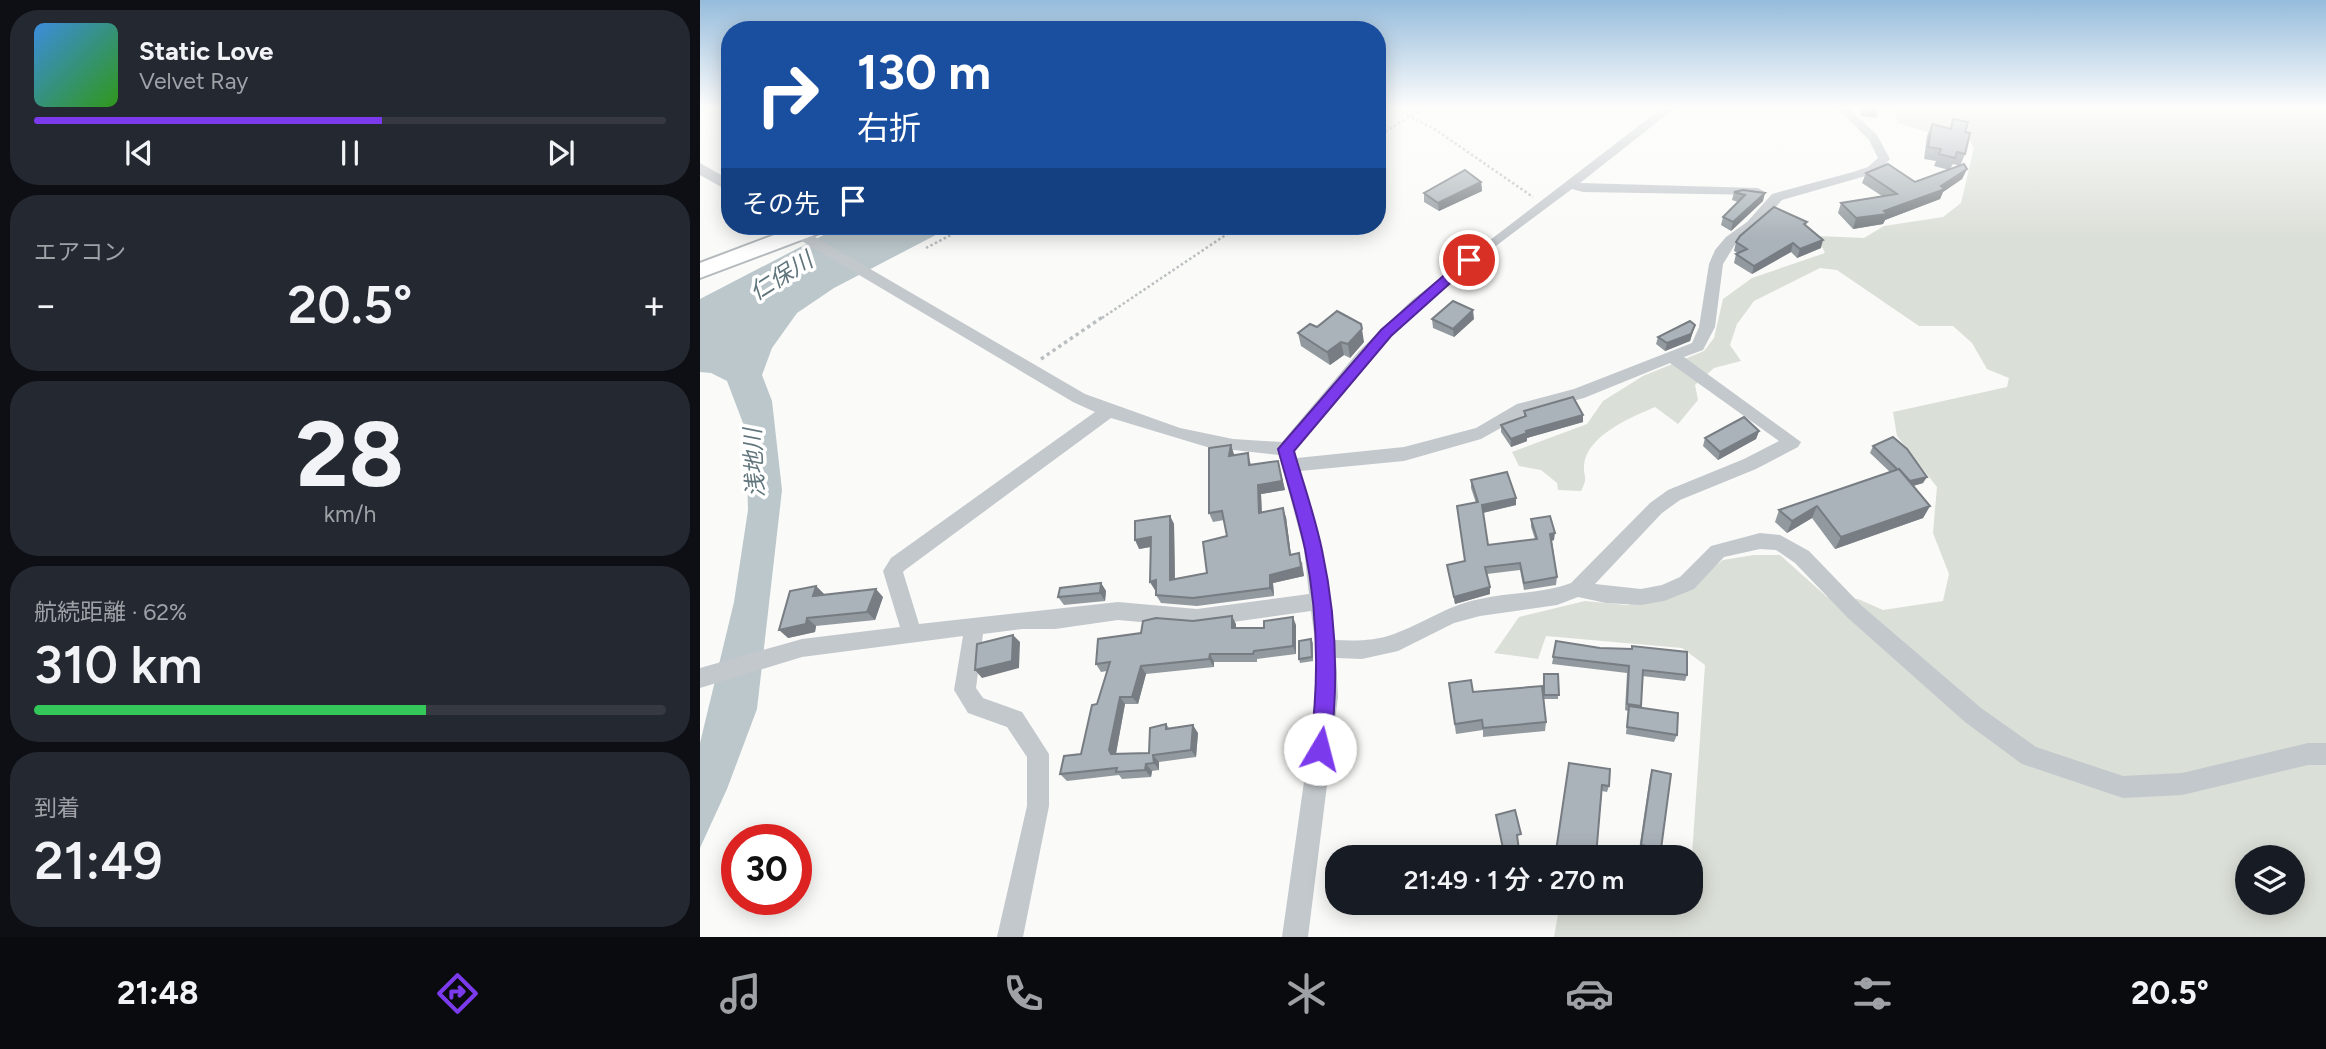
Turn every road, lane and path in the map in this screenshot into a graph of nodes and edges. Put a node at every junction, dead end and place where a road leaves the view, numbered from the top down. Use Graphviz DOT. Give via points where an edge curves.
graph roads {
  1 [pos="1465,152"];
  2 [pos="1612,152"];
  3 [pos="1883,152"];
  4 [pos="700,168"];
  5 [pos="721,181"];
  6 [pos="1570,184"];
  7 [pos="1777,197"];
  8 [pos="1543,204"];
  9 [pos="793,235"];
  10 [pos="809,235"];
  11 [pos="951,235"];
  12 [pos="1226,235"];
  13 [pos="926,248"];
  14 [pos="700,271"];
  15 [pos="1674,358"];
  16 [pos="1026,369"];
  17 [pos="1108,411"];
  18 [pos="1288,457"];
  19 [pos="1578,589"];
  20 [pos="1321,601"];
  21 [pos="974,628"];
  22 [pos="913,636"];
  23 [pos="1326,649"];
  24 [pos="704,680"];
  25 [pos="2326,754"];
  26 [pos="1010,937"];
  27 [pos="1295,937"];
  1 -- 8 [label="path"];
  2 -- 6 [label="street"];
  3 -- 7 [label="street" via="1884,159 1872,170"];
  4 -- 5 [label="street"];
  6 -- 7 [label="street" via="1741,191"];
  6 -- 8 [label="street"];
  7 -- 15 [label="street" via="1722,250 1707,327 1698,346"];
  8 -- 18 [label="street" via="1406,314"];
  9 -- 14 [label="main road"];
  10 -- 16 [label="street"];
  11 -- 13 [label="path"];
  12 -- 16 [label="path"];
  15 -- 18 [label="street" via="1578,394 1531,405 1480,433 1404,453"];
  15 -- 19 [label="street" via="1792,442 1674,495"];
  16 -- 17 [label="street"];
  17 -- 18 [label="street" via="1191,436"];
  17 -- 22 [label="street" via="898,564 893,571"];
  18 -- 20 [label="street" via="1314,549"];
  19 -- 23 [label="street" via="1557,597 1480,607 1398,642 1362,650"];
  19 -- 25 [label="street" via="1641,597 1664,593 1686,583 1718,551 1760,541 1780,543 1802,557 1855,612 1972,715 2030,756 2123,787 2182,784 2308,754"];
  20 -- 21 [label="street" via="1198,618 1118,611"];
  20 -- 23 [label="street"];
  21 -- 22 [label="street"];
  21 -- 26 [label="street" via="965,690 975,706 1014,719 1038,754 1038,806"];
  22 -- 24 [label="street" via="802,648"];
  23 -- 27 [label="street" via="1327,696"];
}
